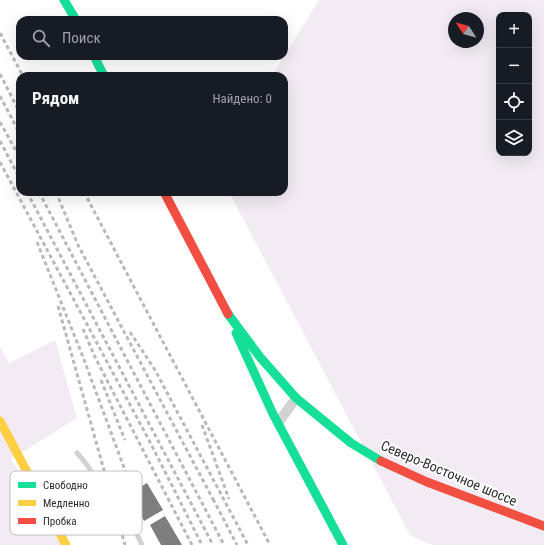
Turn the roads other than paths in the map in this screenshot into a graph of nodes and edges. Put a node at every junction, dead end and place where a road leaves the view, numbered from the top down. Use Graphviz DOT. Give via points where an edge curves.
graph roads {
  1 [pos="64,0"];
  2 [pos="74,16"];
  3 [pos="96,60"];
  4 [pos="102,72"];
  5 [pos="166,196"];
  6 [pos="228,314"];
  7 [pos="296,398"];
  8 [pos="0,421"];
  9 [pos="278,423"];
  10 [pos="77,453"];
  11 [pos="27,471"];
  12 [pos="92,471"];
  13 [pos="544,526"];
  14 [pos="61,535"];
  15 [pos="137,535"];
  16 [pos="66,545"];
  17 [pos="142,545"];
  18 [pos="344,545"];
  1 -- 2 [label="street"];
  3 -- 4 [label="street"];
  5 -- 6 [label="street, Северо-Восточное шоссе"];
  6 -- 7 [label="street, Северо-Восточное шоссе" via="260,357"];
  6 -- 9 [label="street" via="247,361"];
  7 -- 9 [label="street"];
  7 -- 13 [label="street, Северо-Восточное шоссе" via="351,443 377,459 435,485"];
  8 -- 11 [label="street"];
  9 -- 18 [label="street"];
  10 -- 12 [label="lane"];
  14 -- 16 [label="street"];
  15 -- 17 [label="lane"];
}
